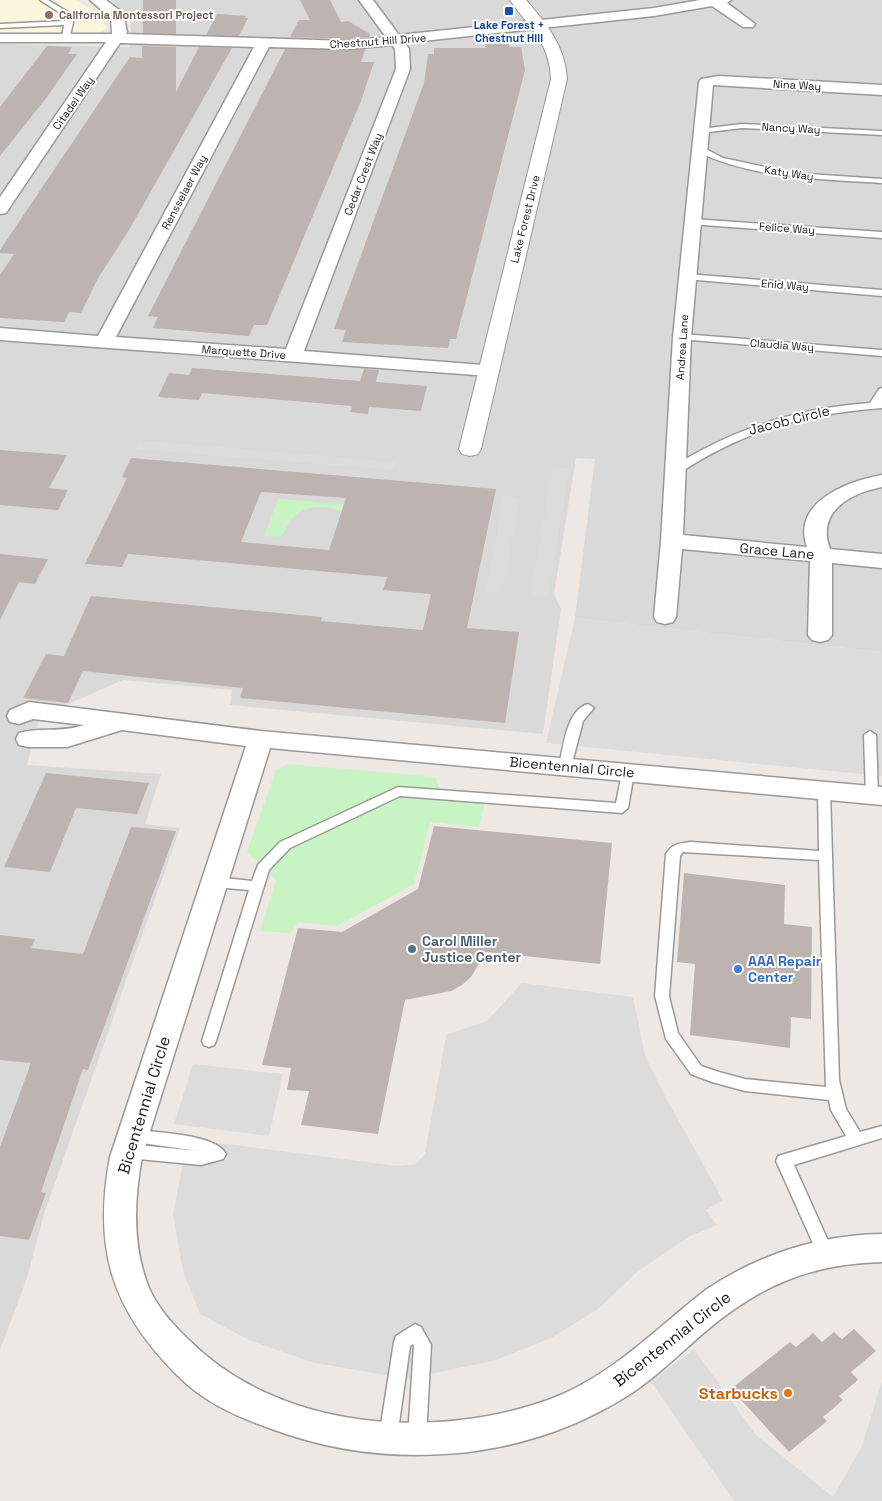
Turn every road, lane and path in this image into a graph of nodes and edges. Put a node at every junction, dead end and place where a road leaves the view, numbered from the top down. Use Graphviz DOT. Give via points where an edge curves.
graph roads {
  1 [pos="43,0"];
  2 [pos="97,0"];
  3 [pos="366,0"];
  4 [pos="518,0"];
  5 [pos="719,1"];
  6 [pos="540,24"];
  7 [pos="748,24"];
  8 [pos="0,26"];
  9 [pos="68,30"];
  10 [pos="0,38"];
  11 [pos="117,39"];
  12 [pos="397,41"];
  13 [pos="264,42"];
  14 [pos="711,80"];
  15 [pos="882,90"];
  16 [pos="882,132"];
  17 [pos="700,140"];
  18 [pos="882,181"];
  19 [pos="0,209"];
  20 [pos="693,222"];
  21 [pos="882,235"];
  22 [pos="688,276"];
  23 [pos="882,293"];
  24 [pos="0,334"];
  25 [pos="682,337"];
  26 [pos="104,342"];
  27 [pos="882,353"];
  28 [pos="293,355"];
  29 [pos="489,370"];
  30 [pos="882,391"];
  31 [pos="878,405"];
  32 [pos="470,449"];
  33 [pos="675,470"];
  34 [pos="882,481"];
  35 [pos="672,541"];
  36 [pos="821,555"];
  37 [pos="882,560"];
  38 [pos="665,617"];
  39 [pos="820,634"];
  40 [pos="588,708"];
  41 [pos="54,713"];
  42 [pos="18,716"];
  43 [pos="124,721"];
  44 [pos="870,735"];
  45 [pos="261,739"];
  46 [pos="565,767"];
  47 [pos="628,773"];
  48 [pos="824,791"];
  49 [pos="877,795"];
  50 [pos="826,856"];
  51 [pos="215,882"];
  52 [pos="257,886"];
  53 [pos="209,1041"];
  54 [pos="835,1094"];
  55 [pos="882,1132"];
  56 [pos="856,1140"];
  57 [pos="882,1248"];
  58 [pos="826,1254"];
  59 [pos="403,1438"];
  1 -- 9 [label="lane" via="69,15"];
  2 -- 11 [label="street" via="118,16 121,24"];
  3 -- 12 [label="street, Cedar Crest Way"];
  4 -- 6 [label="street, Lake Forest Drive"];
  5 -- 6 [label="street, Chestnut Hill Drive" via="654,12"];
  5 -- 7 [label="street"];
  6 -- 12 [label="street, Chestnut Hill Drive"];
  6 -- 29 [label="street, Lake Forest Drive" via="557,54 559,78"];
  8 -- 9 [label="lane"];
  9 -- 10 [label="street, Chestnut Hill Drive"];
  9 -- 11 [label="street, Chestnut Hill Drive"];
  11 -- 13 [label="street, Chestnut Hill Drive"];
  11 -- 19 [label="street, Citadel Way"];
  12 -- 13 [label="street, Chestnut Hill Drive" via="349,45"];
  12 -- 28 [label="street, Cedar Crest Way" via="404,59 403,69"];
  13 -- 26 [label="street, Rensselaer Way"];
  14 -- 15 [label="street, Nina Way"];
  14 -- 17 [label="street, Andrea Lane" via="705,85"];
  16 -- 17 [label="lane, Nancy Way" via="742,126"];
  17 -- 18 [label="lane, Katy Way" via="721,160 794,175"];
  17 -- 20 [label="street, Andrea Lane"];
  20 -- 21 [label="lane, Felice Way"];
  20 -- 22 [label="street, Andrea Lane"];
  22 -- 23 [label="lane, Enid Way"];
  22 -- 25 [label="street, Andrea Lane"];
  24 -- 26 [label="street, Marquette Drive"];
  25 -- 27 [label="lane, Claudia Way"];
  25 -- 33 [label="street, Andrea Lane"];
  26 -- 28 [label="street, Marquette Drive"];
  28 -- 29 [label="street, Marquette Drive"];
  29 -- 32 [label="street, Lake Forest Drive"];
  30 -- 31 [label="lane"];
  31 -- 33 [label="lane, Jacob Circle" via="808,413 770,422 734,435"];
  33 -- 35 [label="street, Andrea Lane"];
  34 -- 36 [label="street" via="847,491 829,503 818,519 815,536"];
  35 -- 36 [label="street, Grace Lane"];
  35 -- 38 [label="street, Andrea Lane"];
  36 -- 37 [label="street, Grace Lane"];
  36 -- 39 [label="street"];
  40 -- 46 [label="lane" via="577,720"];
  41 -- 42 [label="street, Bicentennial Circle" via="29,710"];
  41 -- 43 [label="street, Bicentennial Circle"];
  41 -- 43 [label="street" via="36,739 67,739"];
  43 -- 45 [label="street, Bicentennial Circle"];
  44 -- 49 [label="lane"];
  45 -- 46 [label="street, Bicentennial Circle"];
  45 -- 51 [label="street, Bicentennial Circle"];
  46 -- 47 [label="street, Bicentennial Circle"];
  47 -- 48 [label="street, Bicentennial Circle"];
  47 -- 52 [label="lane" via="622,808 398,791 285,845 263,868"];
  48 -- 49 [label="street, Bicentennial Circle"];
  48 -- 50 [label="lane"];
  50 -- 54 [label="lane"];
  50 -- 54 [label="lane" via="680,848 673,854 662,996 671,1035 696,1070 744,1085"];
  51 -- 52 [label="lane"];
  51 -- 59 [label="street, Bicentennial Circle" via="121,1180 118,1226 122,1254 140,1303 155,1328 187,1363 219,1388 274,1414 329,1430"];
  52 -- 53 [label="lane"];
  54 -- 56 [label="lane" via="839,1110"];
  55 -- 56 [label="lane"];
  56 -- 58 [label="lane" via="784,1161"];
  57 -- 58 [label="street, Bicentennial Circle"];
  58 -- 59 [label="street, Bicentennial Circle" via="765,1273 720,1299 655,1356 613,1386 578,1404 494,1430 446,1437"];
  59 -- 59 [label="lane" via="423,1345 415,1332 402,1342"];
}
